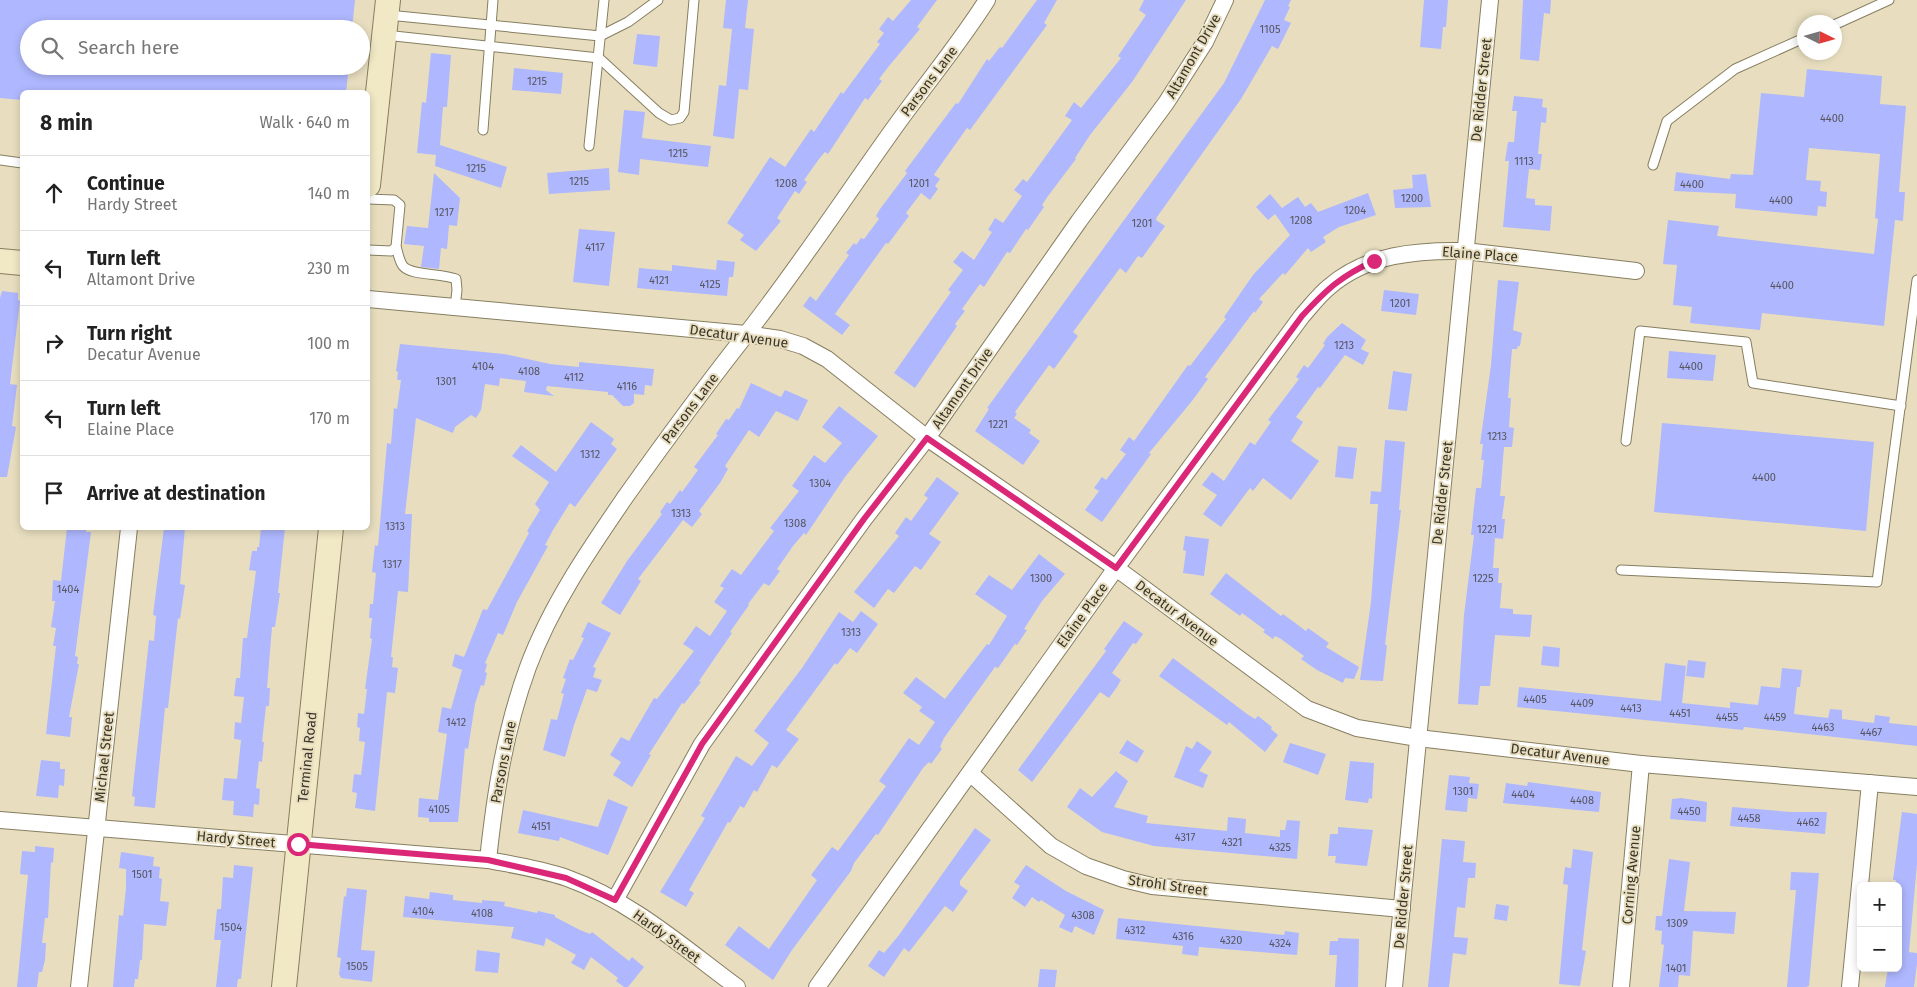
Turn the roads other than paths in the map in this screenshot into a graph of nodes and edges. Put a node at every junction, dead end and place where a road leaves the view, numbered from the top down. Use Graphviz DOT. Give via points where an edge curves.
graph roads {
  1 [pos="493,0"];
  2 [pos="604,0"];
  3 [pos="658,0"];
  4 [pos="694,0"];
  5 [pos="987,0"];
  6 [pos="1225,0"];
  7 [pos="1490,0"];
  8 [pos="1889,0"];
  9 [pos="386,17"];
  10 [pos="1842,21"];
  11 [pos="490,25"];
  12 [pos="600,36"];
  13 [pos="1797,41"];
  14 [pos="488,46"];
  15 [pos="599,58"];
  16 [pos="483,130"];
  17 [pos="589,146"];
  18 [pos="0,160"];
  19 [pos="20,163"];
  20 [pos="1654,165"];
  21 [pos="370,166"];
  22 [pos="370,199"];
  23 [pos="396,247"];
  24 [pos="370,250"];
  25 [pos="1465,251"];
  26 [pos="0,261"];
  27 [pos="20,264"];
  28 [pos="1636,271"];
  29 [pos="1917,280"];
  30 [pos="370,299"];
  31 [pos="455,307"];
  32 [pos="746,334"];
  33 [pos="1901,406"];
  34 [pos="927,438"];
  35 [pos="1626,441"];
  36 [pos="129,530"];
  37 [pos="331,530"];
  38 [pos="1116,568"];
  39 [pos="1621,570"];
  40 [pos="1418,738"];
  41 [pos="1641,764"];
  42 [pos="970,772"];
  43 [pos="1870,783"];
  44 [pos="1917,787"];
  45 [pos="0,820"];
  46 [pos="96,828"];
  47 [pos="298,844"];
  48 [pos="488,860"];
  49 [pos="615,900"];
  50 [pos="1402,909"];
  51 [pos="79,987"];
  52 [pos="284,987"];
  53 [pos="737,987"];
  54 [pos="817,987"];
  55 [pos="1394,987"];
  56 [pos="1621,987"];
  57 [pos="1850,987"];
  1 -- 11 [label="lane"];
  2 -- 12 [label="lane"];
  3 -- 12 [label="lane" via="628,22"];
  4 -- 15 [label="lane" via="684,112 680,118 671,120 659,112"];
  5 -- 32 [label="street, Parsons Lane"];
  6 -- 34 [label="street, Altamont Drive" via="1205,42 1166,103"];
  7 -- 25 [label="street, De Ridder Street"];
  8 -- 10 [label="lane"];
  9 -- 11 [label="lane"];
  9 -- 14 [label="lane"];
  9 -- 21 [label="main road"];
  11 -- 12 [label="lane"];
  11 -- 14 [label="lane"];
  12 -- 15 [label="lane"];
  13 -- 20 [label="lane" via="1735,69 1667,120"];
  14 -- 15 [label="lane"];
  14 -- 16 [label="lane"];
  15 -- 17 [label="lane"];
  18 -- 19 [label="lane"];
  22 -- 23 [label="lane" via="394,200 400,205"];
  23 -- 24 [label="lane" via="391,251"];
  23 -- 31 [label="lane" via="402,265 410,271 456,279"];
  25 -- 28 [label="street, Elaine Place"];
  25 -- 38 [label="street, Elaine Place" via="1403,254 1374,261 1348,273 1329,287 1302,316"];
  25 -- 40 [label="street, De Ridder Street"];
  26 -- 27 [label="main road"];
  29 -- 33 [label="lane"];
  30 -- 31 [label="street, Decatur Avenue"];
  31 -- 32 [label="street, Decatur Avenue"];
  32 -- 34 [label="street, Decatur Avenue" via="803,346 827,359"];
  32 -- 48 [label="street, Parsons Lane" via="684,414 599,535 555,607 528,665 510,722 494,796"];
  33 -- 35 [label="lane" via="1753,383 1746,342 1640,331"];
  33 -- 39 [label="lane" via="1878,582"];
  34 -- 38 [label="street, Decatur Avenue"];
  34 -- 49 [label="street, Altamont Drive" via="864,519 702,744"];
  36 -- 46 [label="street, Michael Street"];
  37 -- 47 [label="main road, Terminal Road"];
  38 -- 40 [label="street, Decatur Avenue" via="1307,709 1356,728"];
  38 -- 42 [label="street, Elaine Place"];
  40 -- 41 [label="street, Decatur Avenue"];
  40 -- 50 [label="street, De Ridder Street"];
  41 -- 43 [label="street, Decatur Avenue"];
  41 -- 56 [label="street, Corning Avenue"];
  42 -- 50 [label="street, Strohl Street" via="1051,846 1086,866 1123,880 1152,886"];
  42 -- 54 [label="street, Elaine Place"];
  43 -- 44 [label="street, Decatur Avenue"];
  43 -- 57 [label="street"];
  45 -- 46 [label="street, Hardy Street"];
  46 -- 47 [label="street, Hardy Street"];
  46 -- 51 [label="street, Michael Street"];
  47 -- 48 [label="street, Hardy Street"];
  47 -- 52 [label="main road, Terminal Road"];
  48 -- 49 [label="street, Hardy Street" via="566,878"];
  49 -- 53 [label="street, Hardy Street" via="648,920"];
  50 -- 55 [label="street, De Ridder Street"];
}
